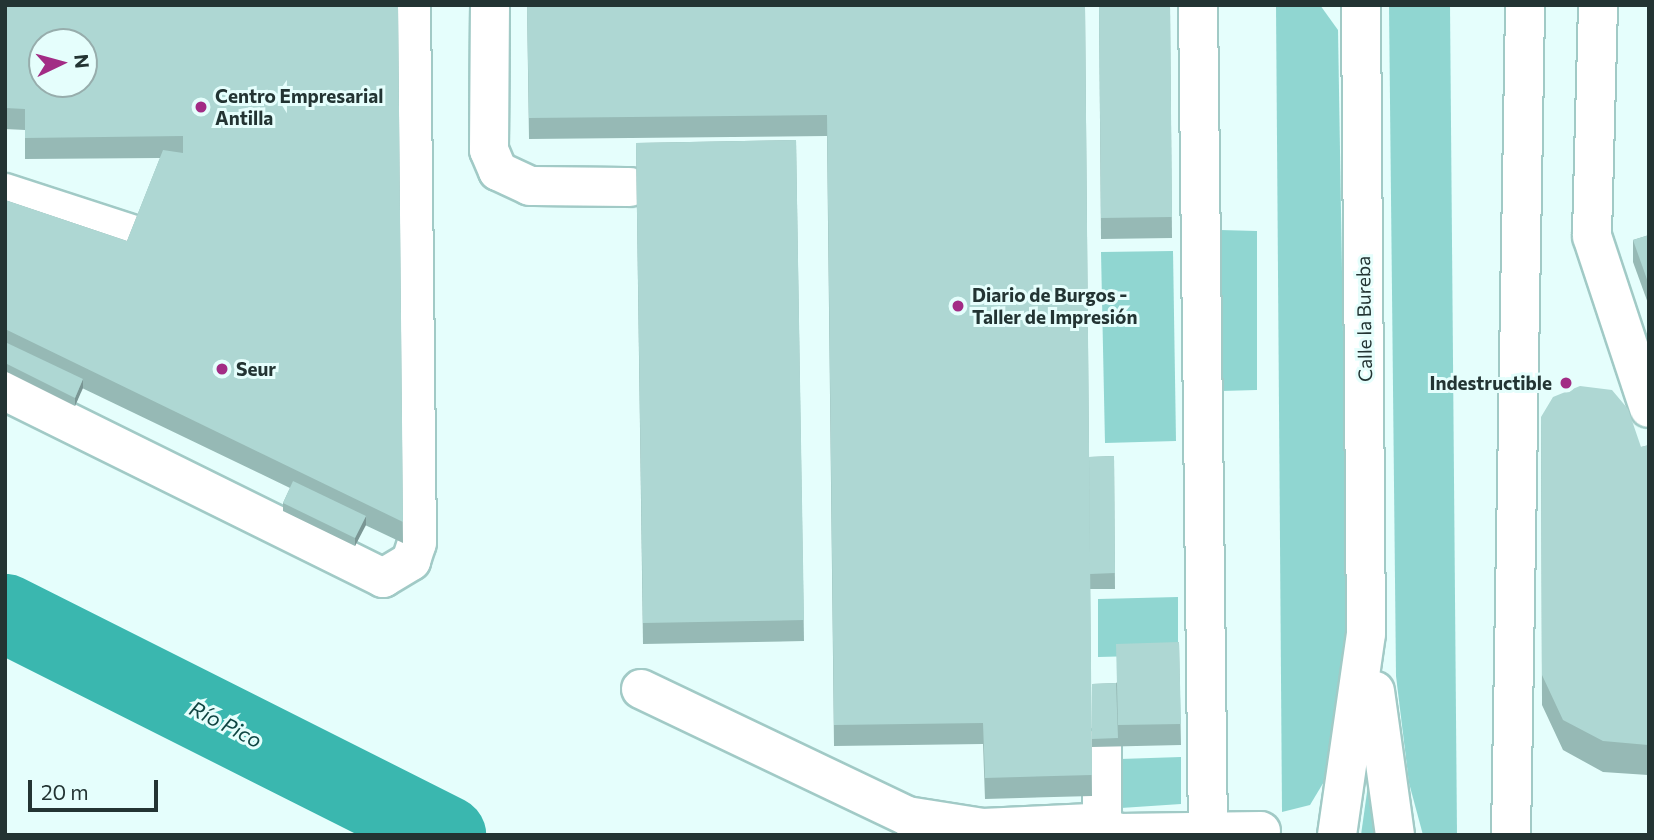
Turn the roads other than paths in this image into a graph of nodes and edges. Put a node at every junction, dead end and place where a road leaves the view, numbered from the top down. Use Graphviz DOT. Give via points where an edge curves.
graph roads {
  1 [pos="411,5"];
  2 [pos="489,5"];
  3 [pos="1198,5"];
  4 [pos="1361,5"];
  5 [pos="1525,5"];
  6 [pos="1598,5"];
  7 [pos="630,187"];
  8 [pos="5,192"];
  9 [pos="137,236"];
  10 [pos="5,391"];
  11 [pos="1649,408"];
  12 [pos="1366,634"];
  13 [pos="641,689"];
  14 [pos="1102,747"];
  15 [pos="1102,827"];
  16 [pos="1208,831"];
  17 [pos="1261,831"];
  18 [pos="1337,835"];
  19 [pos="1395,835"];
  20 [pos="1511,835"];
  1 -- 10 [label="street" via="417,543 411,561 383,578"];
  2 -- 7 [label="street" via="489,150 498,170 530,186"];
  3 -- 16 [label="street"];
  4 -- 12 [label="street, Calle la Bureba"];
  5 -- 20 [label="street"];
  6 -- 11 [label="street" via="1592,236"];
  8 -- 9 [label="street"];
  12 -- 18 [label="street, Calle la Bureba"];
  12 -- 19 [label="street, Calle la Bureba"];
  13 -- 15 [label="street" via="907,816 984,828"];
  14 -- 15 [label="street"];
  15 -- 16 [label="street" via="1120,833"];
  16 -- 17 [label="street"];
}
